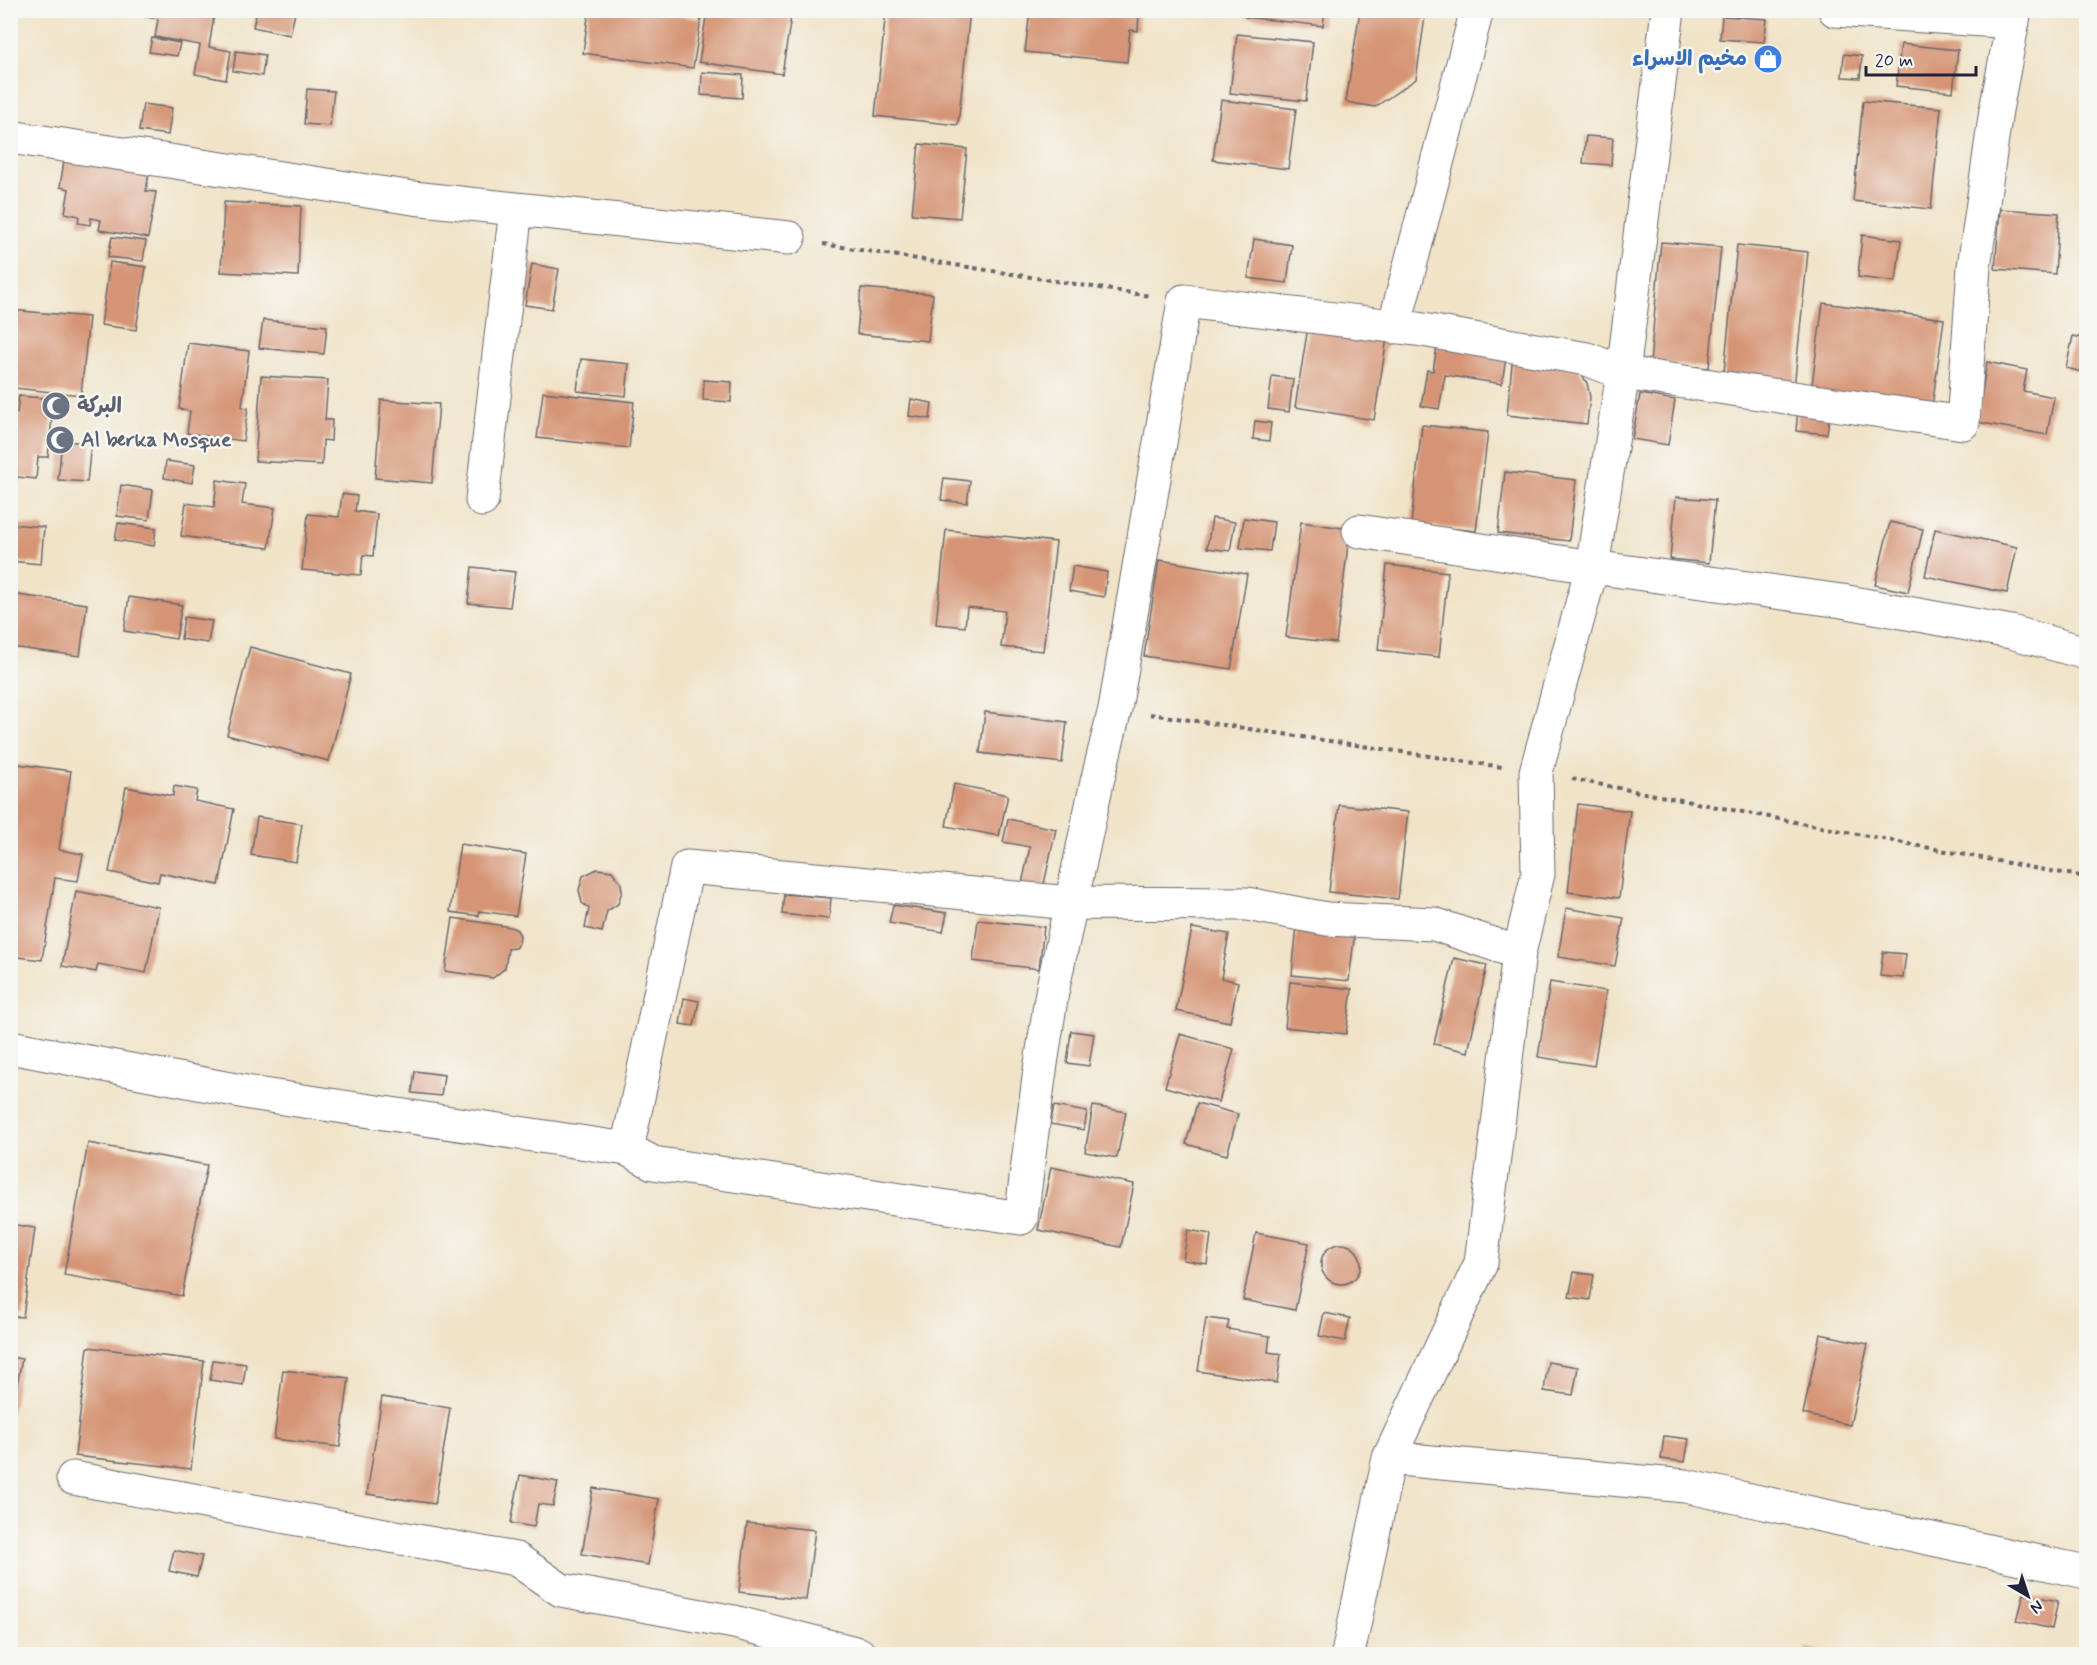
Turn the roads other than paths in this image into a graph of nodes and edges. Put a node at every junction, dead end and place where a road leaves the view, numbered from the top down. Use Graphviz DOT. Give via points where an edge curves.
graph roads {
  1 [pos="1477,10"];
  2 [pos="1668,10"];
  3 [pos="1835,10"];
  4 [pos="2014,16"];
  5 [pos="10,136"];
  6 [pos="516,209"];
  7 [pos="789,238"];
  8 [pos="1394,327"];
  9 [pos="1623,373"];
  10 [pos="482,500"];
  11 [pos="1359,531"];
  12 [pos="1592,567"];
  13 [pos="2086,653"];
  14 [pos="1070,903"];
  15 [pos="1519,953"];
  16 [pos="10,1047"];
  17 [pos="627,1149"];
  18 [pos="1389,1458"];
  19 [pos="73,1478"];
  20 [pos="2086,1572"];
  21 [pos="859,1654"];
  22 [pos="1348,1654"];
  1 -- 8 [label="street"];
  2 -- 9 [label="street"];
  3 -- 4 [label="street"];
  4 -- 9 [label="street" via="1974,267 1963,423"];
  5 -- 6 [label="street" via="413,198"];
  6 -- 7 [label="street"];
  6 -- 10 [label="street"];
  8 -- 9 [label="street" via="1587,359"];
  8 -- 14 [label="street" via="1184,301 1114,709"];
  9 -- 12 [label="street"];
  11 -- 12 [label="street"];
  12 -- 13 [label="street" via="1842,601 2011,632"];
  12 -- 15 [label="street" via="1536,772 1538,874"];
  14 -- 15 [label="street" via="1247,904 1327,919 1434,924"];
  14 -- 17 [label="street" via="687,867"];
  14 -- 17 [label="street" via="1052,992 1021,1218 653,1163"];
  15 -- 18 [label="street" via="1481,1263"];
  16 -- 17 [label="street" via="256,1094"];
  18 -- 20 [label="street" via="1685,1486"];
  18 -- 22 [label="street"];
  19 -- 21 [label="street" via="516,1560 561,1590 734,1622"];
}
